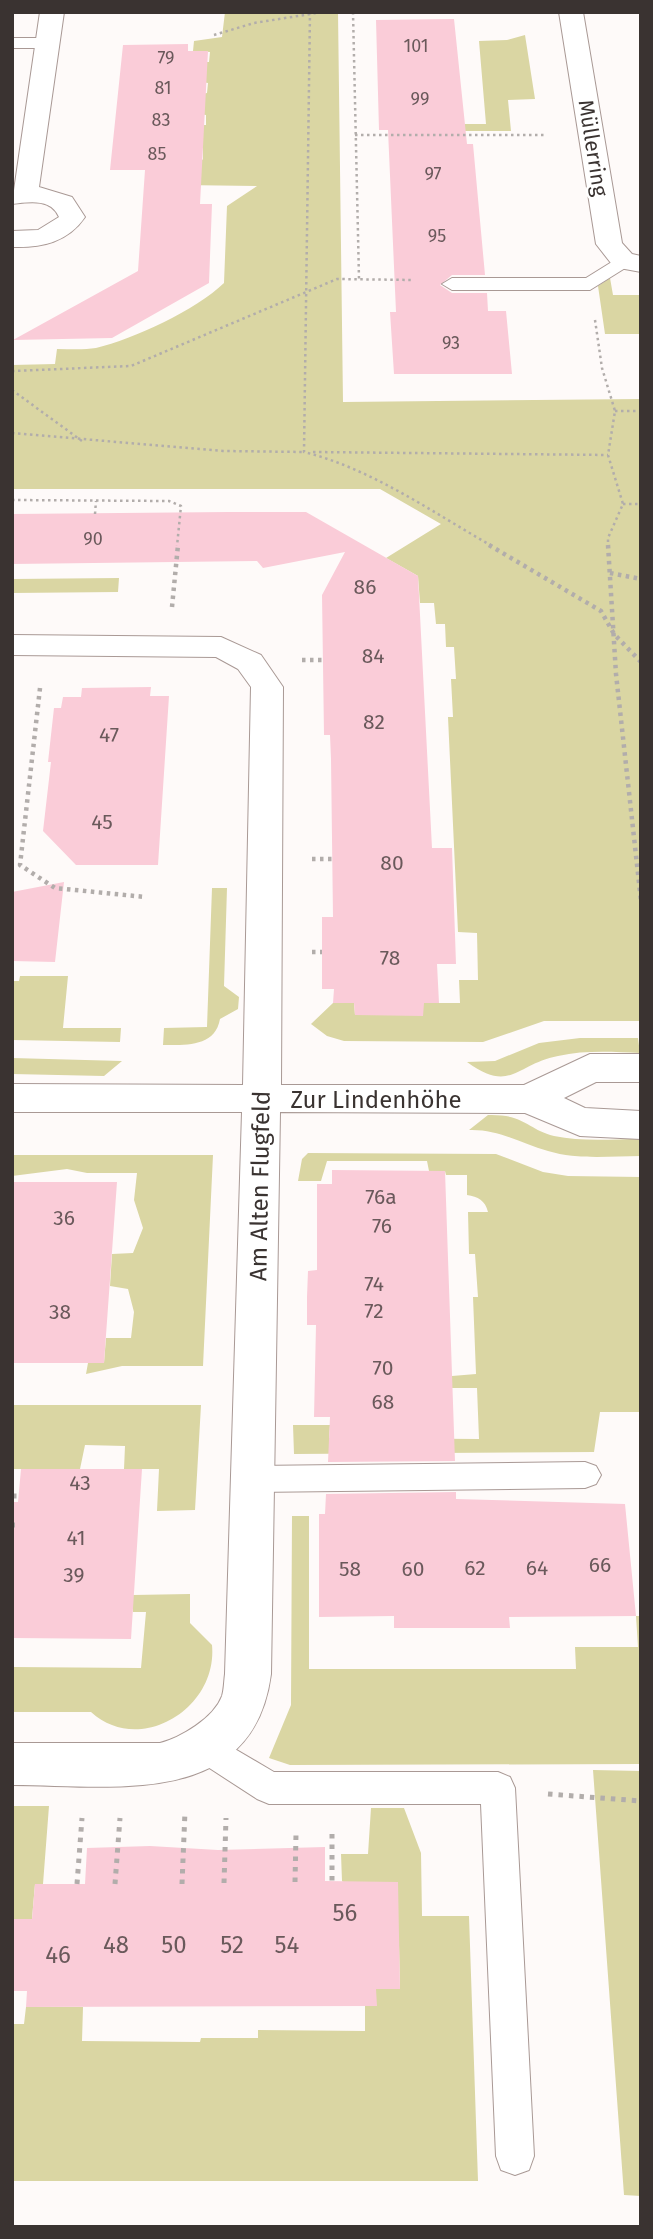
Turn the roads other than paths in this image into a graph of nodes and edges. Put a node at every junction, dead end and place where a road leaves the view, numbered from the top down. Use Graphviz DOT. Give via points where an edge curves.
graph roads {
  1 [pos="52,12"];
  2 [pos="571,12"];
  3 [pos="12,43"];
  4 [pos="48,43"];
  5 [pos="19,195"];
  6 [pos="12,239"];
  7 [pos="632,263"];
  8 [pos="452,284"];
  9 [pos="12,645"];
  10 [pos="641,1068"];
  11 [pos="12,1098"];
  12 [pos="530,1099"];
  13 [pos="262,1100"];
  14 [pos="641,1125"];
  15 [pos="585,1475"];
  16 [pos="252,1479"];
  17 [pos="205,1747"];
  18 [pos="12,1764"];
  19 [pos="515,2156"];
  1 -- 4 [label="street"];
  2 -- 7 [label="street, Müllerring" via="609,244"];
  3 -- 4 [label="lane"];
  4 -- 5 [label="street"];
  5 -- 6 [label="street" via="54,198 64,203 72,217 60,231 48,236"];
  7 -- 8 [label="lane" via="590,284"];
  9 -- 13 [label="street, Am Alten Flugfeld" via="221,647 260,669 267,687"];
  10 -- 12 [label="street, Zur Lindenhöhe" via="590,1068"];
  11 -- 13 [label="street, Zur Lindenhöhe"];
  12 -- 13 [label="street, Zur Lindenhöhe"];
  12 -- 14 [label="street, Zur Lindenhöhe" via="580,1122"];
  13 -- 16 [label="street, Am Alten Flugfeld"];
  15 -- 16 [label="lane"];
  16 -- 17 [label="street, Am Alten Flugfeld" via="244,1702 230,1724"];
  17 -- 18 [label="street, Am Alten Flugfeld" via="188,1758 160,1764"];
  17 -- 19 [label="lane" via="269,1788 498,1788"];
}
